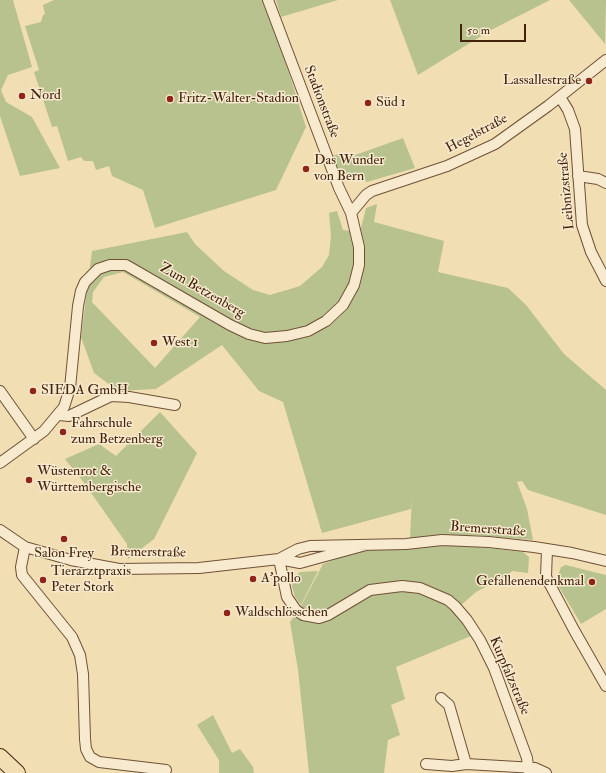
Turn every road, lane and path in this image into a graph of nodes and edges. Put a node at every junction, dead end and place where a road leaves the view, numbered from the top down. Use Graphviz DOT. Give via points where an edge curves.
graph roads {
  1 [pos="268,0"];
  2 [pos="606,60"];
  3 [pos="560,97"];
  4 [pos="578,176"];
  5 [pos="606,183"];
  6 [pos="351,213"];
  7 [pos="606,281"];
  8 [pos="0,391"];
  9 [pos="175,405"];
  10 [pos="59,415"];
  11 [pos="34,439"];
  12 [pos="0,463"];
  13 [pos="0,530"];
  14 [pos="366,545"];
  15 [pos="25,547"];
  16 [pos="546,549"];
  17 [pos="278,559"];
  18 [pos="606,561"];
  19 [pos="606,686"];
  20 [pos="441,698"];
  21 [pos="0,757"];
  22 [pos="426,764"];
  23 [pos="466,764"];
  24 [pos="166,770"];
  25 [pos="529,770"];
  26 [pos="17,773"];
  27 [pos="546,773"];
  1 -- 6 [label="street, Stadionstraße" via="339,188"];
  2 -- 3 [label="street, Hegelstraße"];
  3 -- 4 [label="street, Leibnizstraße" via="575,129"];
  3 -- 6 [label="street, Hegelstraße" via="481,152 372,191"];
  4 -- 5 [label="street" via="598,178"];
  4 -- 7 [label="street, Leibnizstraße" via="580,212 585,238"];
  6 -- 10 [label="street, Zum Betzenberg" via="359,247 359,265 354,285 343,305 326,321 308,331 288,336 265,338 249,334 126,265 110,265 98,270 85,282 81,291 70,388"];
  8 -- 11 [label="street"];
  9 -- 10 [label="street" via="111,396 70,416"];
  10 -- 11 [label="street, Zum Betzenberg"];
  11 -- 12 [label="street, Zum Betzenberg"];
  13 -- 15 [label="street, Bremerstraße"];
  14 -- 16 [label="street, Bremerstraße" via="442,540 489,542"];
  14 -- 17 [label="street, Bremerstraße" via="300,563"];
  14 -- 17 [label="street, Bremerstraße" via="310,546"];
  15 -- 17 [label="street, Bremerstraße" via="71,560 119,569 199,568"];
  15 -- 24 [label="street" via="22,575 72,637 80,654 85,739 90,757 99,762"];
  16 -- 18 [label="street, Bremerstraße"];
  16 -- 19 [label="street" via="546,577"];
  17 -- 25 [label="street, Kurpfalzstraße" via="287,597 296,610 307,616 319,618 370,590 396,587 420,588 448,600 467,620 494,668"];
  20 -- 23 [label="street" via="449,705"];
  21 -- 26 [label="main road"];
  22 -- 23 [label="street"];
  23 -- 25 [label="street"];
  25 -- 27 [label="street" via="539,768"];
}
